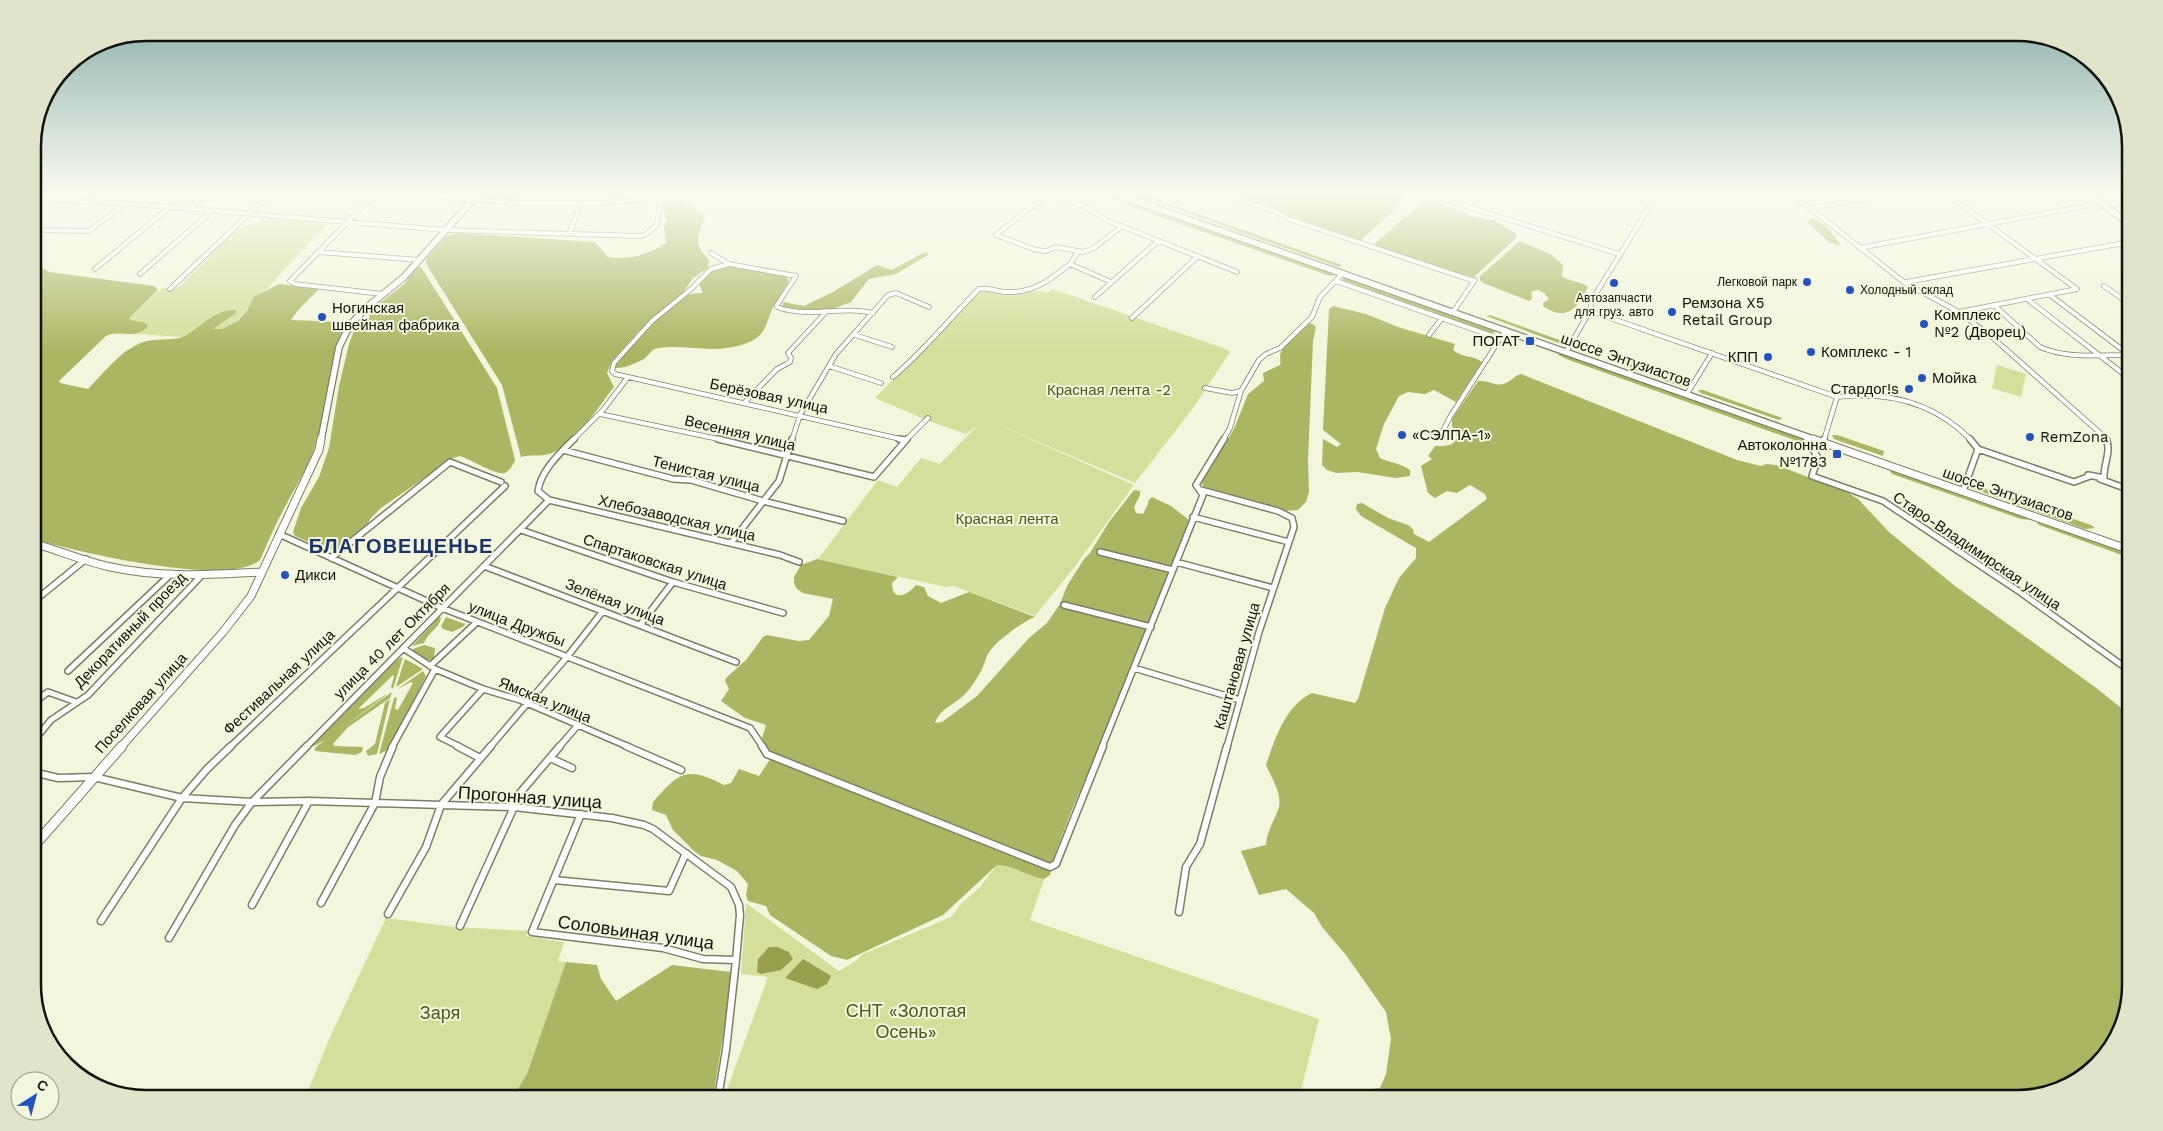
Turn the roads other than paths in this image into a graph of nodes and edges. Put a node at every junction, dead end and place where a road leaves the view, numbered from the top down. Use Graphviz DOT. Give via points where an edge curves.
graph roads {
  1 [pos="123,246"];
  2 [pos="172,246"];
  3 [pos="216,246"];
  4 [pos="324,246"];
  5 [pos="432,246"];
  6 [pos="1025,246"];
  7 [pos="1096,246"];
  8 [pos="1153,246"];
  9 [pos="1170,246"];
  10 [pos="1265,246"];
  11 [pos="1371,246"];
  12 [pos="1593,246"];
  13 [pos="1624,246"];
  14 [pos="1856,246"];
  15 [pos="1872,246"];
  16 [pos="2019,246"];
  17 [pos="2108,246"];
  18 [pos="1859,248"];
  19 [pos="318,252"];
  20 [pos="1078,252"];
  21 [pos="711,253"];
  22 [pos="1619,254"];
  23 [pos="1197,257"];
  24 [pos="2037,258"];
  25 [pos="420,260"];
  26 [pos="729,264"];
  27 [pos="1070,264"];
  28 [pos="95,269"];
  29 [pos="1237,272"];
  30 [pos="1343,273"];
  31 [pos="140,274"];
  32 [pos="1336,281"];
  33 [pos="1111,282"];
  34 [pos="1905,282"];
  35 [pos="2104,286"];
  36 [pos="170,289"];
  37 [pos="383,294"];
  38 [pos="2050,295"];
  39 [pos="1095,297"];
  40 [pos="2122,298"];
  41 [pos="2027,299"];
  42 [pos="1994,305"];
  43 [pos="929,307"];
  44 [pos="1590,311"];
  45 [pos="873,312"];
  46 [pos="1453,312"];
  47 [pos="1958,312"];
  48 [pos="825,313"];
  49 [pos="1132,318"];
  50 [pos="1442,318"];
  51 [pos="1505,331"];
  52 [pos="855,334"];
  53 [pos="1429,336"];
  54 [pos="1501,339"];
  55 [pos="892,347"];
  56 [pos="2122,350"];
  57 [pos="1566,352"];
  58 [pos="1712,353"];
  59 [pos="2099,354"];
  60 [pos="2122,355"];
  61 [pos="829,366"];
  62 [pos="2122,373"];
  63 [pos="893,377"];
  64 [pos="628,378"];
  65 [pos="881,383"];
  66 [pos="1205,388"];
  67 [pos="1241,391"];
  68 [pos="1687,394"];
  69 [pos="1837,397"];
  70 [pos="744,403"];
  71 [pos="600,414"];
  72 [pos="800,415"];
  73 [pos="928,418"];
  74 [pos="1442,433"];
  75 [pos="1806,436"];
  76 [pos="905,440"];
  77 [pos="1823,442"];
  78 [pos="1978,449"];
  79 [pos="563,450"];
  80 [pos="787,457"];
  81 [pos="2088,475"];
  82 [pos="2122,487"];
  83 [pos="1201,490"];
  84 [pos="1963,491"];
  85 [pos="549,500"];
  86 [pos="763,501"];
  87 [pos="1193,516"];
  88 [pos="843,521"];
  89 [pos="521,530"];
  90 [pos="280,534"];
  91 [pos="1288,542"];
  92 [pos="732,543"];
  93 [pos="41,545"];
  94 [pos="2122,547"];
  95 [pos="1100,552"];
  96 [pos="331,558"];
  97 [pos="86,559"];
  98 [pos="799,562"];
  99 [pos="1176,562"];
  100 [pos="484,566"];
  101 [pos="1173,570"];
  102 [pos="262,572"];
  103 [pos="172,574"];
  104 [pos="202,575"];
  105 [pos="672,582"];
  106 [pos="398,588"];
  107 [pos="1274,588"];
  108 [pos="41,596"];
  109 [pos="1064,605"];
  110 [pos="442,608"];
  111 [pos="603,611"];
  112 [pos="783,613"];
  113 [pos="477,622"];
  114 [pos="640,625"];
  115 [pos="1151,627"];
  116 [pos="403,648"];
  117 [pos="568,657"];
  118 [pos="736,662"];
  119 [pos="2122,665"];
  120 [pos="433,668"];
  121 [pos="1134,668"];
  122 [pos="68,671"];
  123 [pos="483,689"];
  124 [pos="41,697"];
  125 [pos="1240,700"];
  126 [pos="76,702"];
  127 [pos="528,704"];
  128 [pos="578,725"];
  129 [pos="41,731"];
  130 [pos="480,758"];
  131 [pos="550,758"];
  132 [pos="572,768"];
  133 [pos="681,770"];
  134 [pos="41,774"];
  135 [pos="94,777"];
  136 [pos="182,798"];
  137 [pos="308,801"];
  138 [pos="252,802"];
  139 [pos="375,804"];
  140 [pos="441,805"];
  141 [pos="511,807"];
  142 [pos="581,814"];
  143 [pos="41,838"];
  144 [pos="686,852"];
  145 [pos="554,880"];
  146 [pos="321,902"];
  147 [pos="252,905"];
  148 [pos="1178,912"];
  149 [pos="388,914"];
  150 [pos="101,921"];
  151 [pos="460,926"];
  152 [pos="170,938"];
  153 [pos="736,960"];
  154 [pos="719,1090"];
  1 -- 28 [label="street"];
  2 -- 31 [label="street"];
  3 -- 36 [label="street"];
  4 -- 19 [label="street"];
  5 -- 25 [label="main road, Поселковая улица"];
  6 -- 20 [label="street" via="1036,250 1056,247"];
  7 -- 20 [label="street" via="1089,251"];
  8 -- 33 [label="street"];
  9 -- 23 [label="street"];
  10 -- 30 [label="main road, шоссе Энтузиастов"];
  11 -- 46 [label="street" via="1475,280"];
  12 -- 22 [label="street"];
  13 -- 22 [label="street"];
  14 -- 18 [label="street"];
  15 -- 18 [label="street"];
  16 -- 24 [label="street"];
  17 -- 24 [label="street"];
  18 -- 34 [label="street"];
  19 -- 25 [label="street"];
  19 -- 37 [label="street" via="290,282"];
  20 -- 27 [label="street"];
  21 -- 26 [label="street"];
  22 -- 44 [label="street" via="1592,300"];
  23 -- 29 [label="street"];
  23 -- 49 [label="street"];
  24 -- 34 [label="street"];
  24 -- 38 [label="street" via="2076,289"];
  25 -- 37 [label="main road, Поселковая улица"];
  26 -- 48 [label="street" via="796,276 777,308 802,314"];
  26 -- 64 [label="street" via="711,269 652,321 625,350 612,370"];
  27 -- 33 [label="street"];
  27 -- 63 [label="street" via="1048,284 1030,290 979,289 918,356"];
  30 -- 32 [label="street"];
  30 -- 46 [label="main road, шоссе Энтузиастов"];
  32 -- 50 [label="street"];
  32 -- 67 [label="street" via="1320,297 1312,317 1280,348 1258,360"];
  33 -- 39 [label="street"];
  34 -- 47 [label="street"];
  35 -- 40 [label="street"];
  37 -- 90 [label="main road, Поселковая улица" via="356,316 341,340 322,443"];
  38 -- 41 [label="street"];
  38 -- 56 [label="street"];
  41 -- 42 [label="street"];
  41 -- 59 [label="street"];
  42 -- 47 [label="street"];
  42 -- 59 [label="street" via="2047,350"];
  43 -- 45 [label="street" via="892,293"];
  44 -- 57 [label="street"];
  44 -- 58 [label="street"];
  45 -- 48 [label="street"];
  45 -- 52 [label="street"];
  46 -- 51 [label="main road, шоссе Энтузиастов"];
  47 -- 81 [label="street" via="2007,350 2108,440 2104,478"];
  48 -- 70 [label="street" via="790,349 790,362 777,369"];
  50 -- 53 [label="street"];
  50 -- 54 [label="street"];
  51 -- 54 [label="street"];
  51 -- 57 [label="main road, шоссе Энтузиастов"];
  52 -- 55 [label="street"];
  52 -- 61 [label="street"];
  54 -- 74 [label="street"];
  57 -- 68 [label="main road, шоссе Энтузиастов"];
  58 -- 68 [label="street"];
  58 -- 69 [label="street"];
  59 -- 60 [label="street"];
  59 -- 62 [label="street"];
  61 -- 65 [label="street" via="857,372"];
  61 -- 72 [label="street"];
  64 -- 70 [label="street, Берёзовая улица"];
  64 -- 71 [label="street"];
  66 -- 67 [label="street"];
  67 -- 83 [label="street" via="1230,428 1196,484"];
  68 -- 75 [label="main road, шоссе Энтузиастов"];
  69 -- 77 [label="street"];
  69 -- 78 [label="street" via="1888,396 1923,406 1956,427"];
  70 -- 72 [label="street, Берёзовая улица"];
  71 -- 79 [label="street"];
  71 -- 80 [label="street, Весенняя улица"];
  72 -- 76 [label="street, Берёзовая улица"];
  72 -- 80 [label="street"];
  73 -- 76 [label="street"];
  75 -- 77 [label="main road, шоссе Энтузиастов"];
  75 -- 119 [label="street, Старо-Владимирская улица" via="1818,458 1812,476 1883,501 2020,592"];
  76 -- 80 [label="street, Весенняя улица" via="874,477"];
  77 -- 84 [label="main road, шоссе Энтузиастов"];
  78 -- 81 [label="street" via="2074,482"];
  78 -- 84 [label="street"];
  79 -- 85 [label="street" via="539,480 538,491"];
  79 -- 86 [label="street, Тенистая улица" via="691,480"];
  80 -- 86 [label="street" via="779,481"];
  81 -- 82 [label="street"];
  83 -- 87 [label="street" via="1203,496"];
  83 -- 91 [label="street, Каштановая улица" via="1289,516 1294,527"];
  84 -- 94 [label="main road, шоссе Энтузиастов"];
  85 -- 89 [label="street, улица 40 лет Октября"];
  85 -- 92 [label="street, Хлебозаводская улица"];
  86 -- 88 [label="street, Тенистая улица"];
  86 -- 92 [label="street"];
  87 -- 91 [label="street"];
  87 -- 99 [label="street"];
  89 -- 100 [label="street, улица 40 лет Октября"];
  89 -- 105 [label="street, Спартаковская улица"];
  90 -- 96 [label="street, улица Дружбы"];
  90 -- 102 [label="main road, Поселковая улица"];
  91 -- 107 [label="street, Каштановая улица"];
  92 -- 98 [label="street, Хлебозаводская улица"];
  93 -- 97 [label="main road"];
  95 -- 101 [label="street"];
  96 -- 106 [label="street, улица Дружбы"];
  96 -- 106 [label="street, Фестивальная улица" via="450,462 503,484"];
  97 -- 103 [label="main road" via="125,570"];
  97 -- 108 [label="street"];
  99 -- 101 [label="street"];
  99 -- 107 [label="street"];
  100 -- 110 [label="street, улица 40 лет Октября"];
  100 -- 111 [label="street, Зелёная улица"];
  101 -- 115 [label="street"];
  102 -- 104 [label="main road"];
  102 -- 135 [label="main road, Поселковая улица" via="238,615"];
  103 -- 104 [label="main road"];
  103 -- 122 [label="street"];
  104 -- 126 [label="street, Декоративный проезд" via="88,695"];
  105 -- 112 [label="street, Спартаковская улица"];
  105 -- 114 [label="street"];
  106 -- 110 [label="street, улица Дружбы"];
  106 -- 136 [label="street, Фестивальная улица" via="225,750"];
  107 -- 125 [label="street, Каштановая улица"];
  109 -- 115 [label="street"];
  110 -- 113 [label="street, улица Дружбы"];
  110 -- 116 [label="street, улица 40 лет Октября"];
  111 -- 114 [label="street, Зелёная улица"];
  111 -- 117 [label="street"];
  113 -- 117 [label="street, улица Дружбы"];
  113 -- 120 [label="street"];
  114 -- 118 [label="street, Зелёная улица"];
  115 -- 121 [label="street"];
  116 -- 120 [label="street, Ямская улица"];
  116 -- 138 [label="street, улица 40 лет Октября"];
  117 -- 121 [label="street, улица Дружбы" via="750,728 767,754 1050,867 1056,864"];
  117 -- 127 [label="street"];
  120 -- 123 [label="street, Ямская улица"];
  120 -- 139 [label="street" via="386,761"];
  121 -- 125 [label="street"];
  123 -- 127 [label="street, Ямская улица"];
  123 -- 130 [label="street" via="440,737"];
  124 -- 126 [label="street" via="48,692"];
  125 -- 148 [label="street, Каштановая улица" via="1200,844 1186,867"];
  126 -- 129 [label="street, Декоративный проезд" via="50,720"];
  127 -- 128 [label="street, Ямская улица"];
  127 -- 130 [label="street"];
  128 -- 131 [label="street"];
  128 -- 133 [label="street, Ямская улица"];
  130 -- 140 [label="street"];
  131 -- 132 [label="street"];
  131 -- 141 [label="street"];
  134 -- 135 [label="street, Прогонная улица" via="58,778"];
  135 -- 136 [label="street, Прогонная улица"];
  135 -- 143 [label="main road, Поселковая улица"];
  136 -- 138 [label="street, Прогонная улица"];
  136 -- 150 [label="street, Фестивальная улица"];
  137 -- 138 [label="street, Прогонная улица"];
  137 -- 139 [label="street, Прогонная улица"];
  137 -- 147 [label="street"];
  138 -- 152 [label="street, улица 40 лет Октября" via="235,825"];
  139 -- 140 [label="street, Прогонная улица"];
  139 -- 146 [label="street"];
  140 -- 141 [label="street, Прогонная улица"];
  140 -- 149 [label="street" via="438,819"];
  141 -- 142 [label="street, Прогонная улица"];
  141 -- 151 [label="street"];
  142 -- 144 [label="street, Прогонная улица" via="644,825"];
  142 -- 145 [label="street"];
  144 -- 145 [label="street" via="669,891"];
  144 -- 153 [label="street, Прогонная улица" via="732,887 737,896 740,915"];
  145 -- 153 [label="street, Соловьиная улица" via="532,932 663,948 703,959"];
  153 -- 154 [label="street, Прогонная улица"];
}
